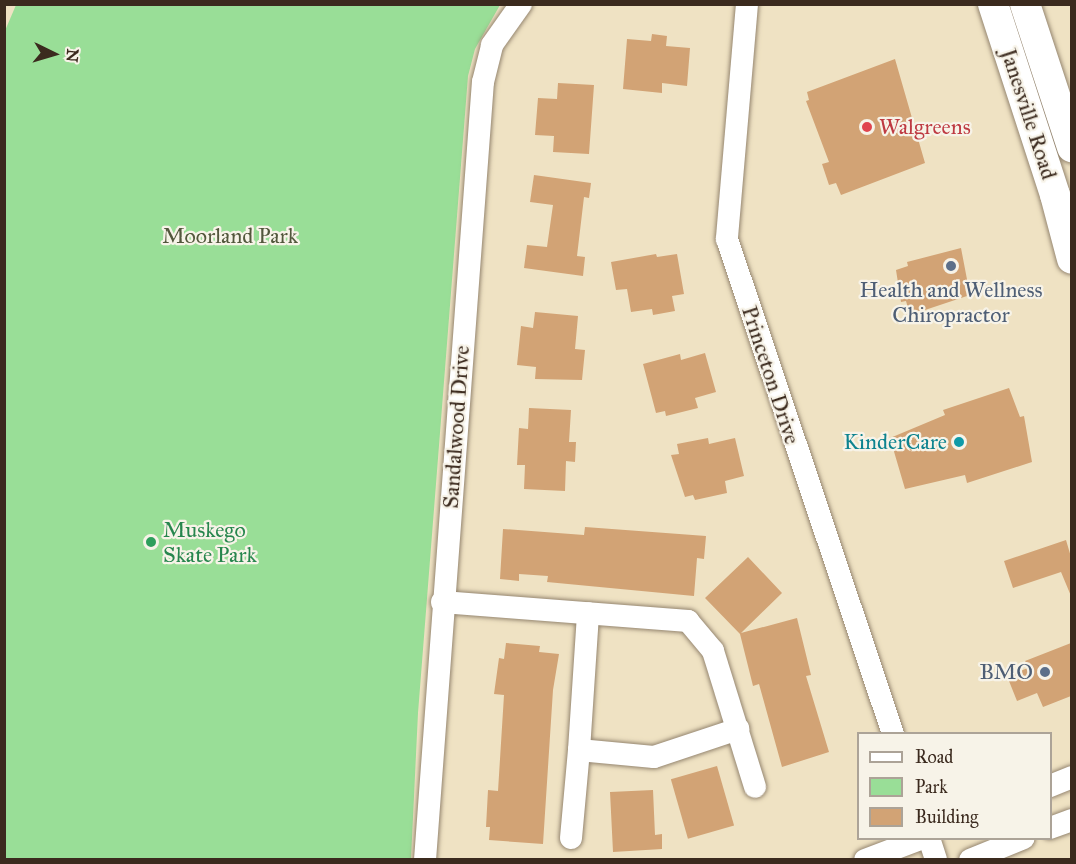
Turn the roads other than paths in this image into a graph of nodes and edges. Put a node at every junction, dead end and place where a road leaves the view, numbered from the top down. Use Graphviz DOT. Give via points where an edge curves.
graph roads {
  1 [pos="521,4"];
  2 [pos="747,4"];
  3 [pos="993,4"];
  4 [pos="1025,4"];
  5 [pos="1071,147"];
  6 [pos="1071,259"];
  7 [pos="442,602"];
  8 [pos="588,613"];
  9 [pos="738,729"];
  10 [pos="892,732"];
  11 [pos="579,750"];
  12 [pos="1071,777"];
  13 [pos="1052,785"];
  14 [pos="755,787"];
  15 [pos="1071,820"];
  16 [pos="1052,827"];
  17 [pos="571,838"];
  18 [pos="918,840"];
  19 [pos="930,840"];
  20 [pos="1019,840"];
  21 [pos="425,860"];
  22 [pos="865,860"];
  23 [pos="936,860"];
  24 [pos="970,860"];
  1 -- 7 [label="street, Sandalwood Drive" via="492,45 483,82"];
  2 -- 10 [label="street, Princeton Drive" via="727,239"];
  3 -- 6 [label="main road, Janesville Road" via="1055,195"];
  4 -- 5 [label="main road, Janesville Road"];
  7 -- 8 [label="street"];
  7 -- 21 [label="street, Sandalwood Drive"];
  8 -- 9 [label="street" via="688,621 713,651"];
  8 -- 11 [label="street"];
  9 -- 11 [label="street" via="654,757"];
  9 -- 14 [label="street"];
  11 -- 17 [label="street"];
  12 -- 13 [label="street"];
  15 -- 16 [label="street"];
  18 -- 22 [label="street"];
  19 -- 23 [label="street"];
  20 -- 24 [label="street"];
}
